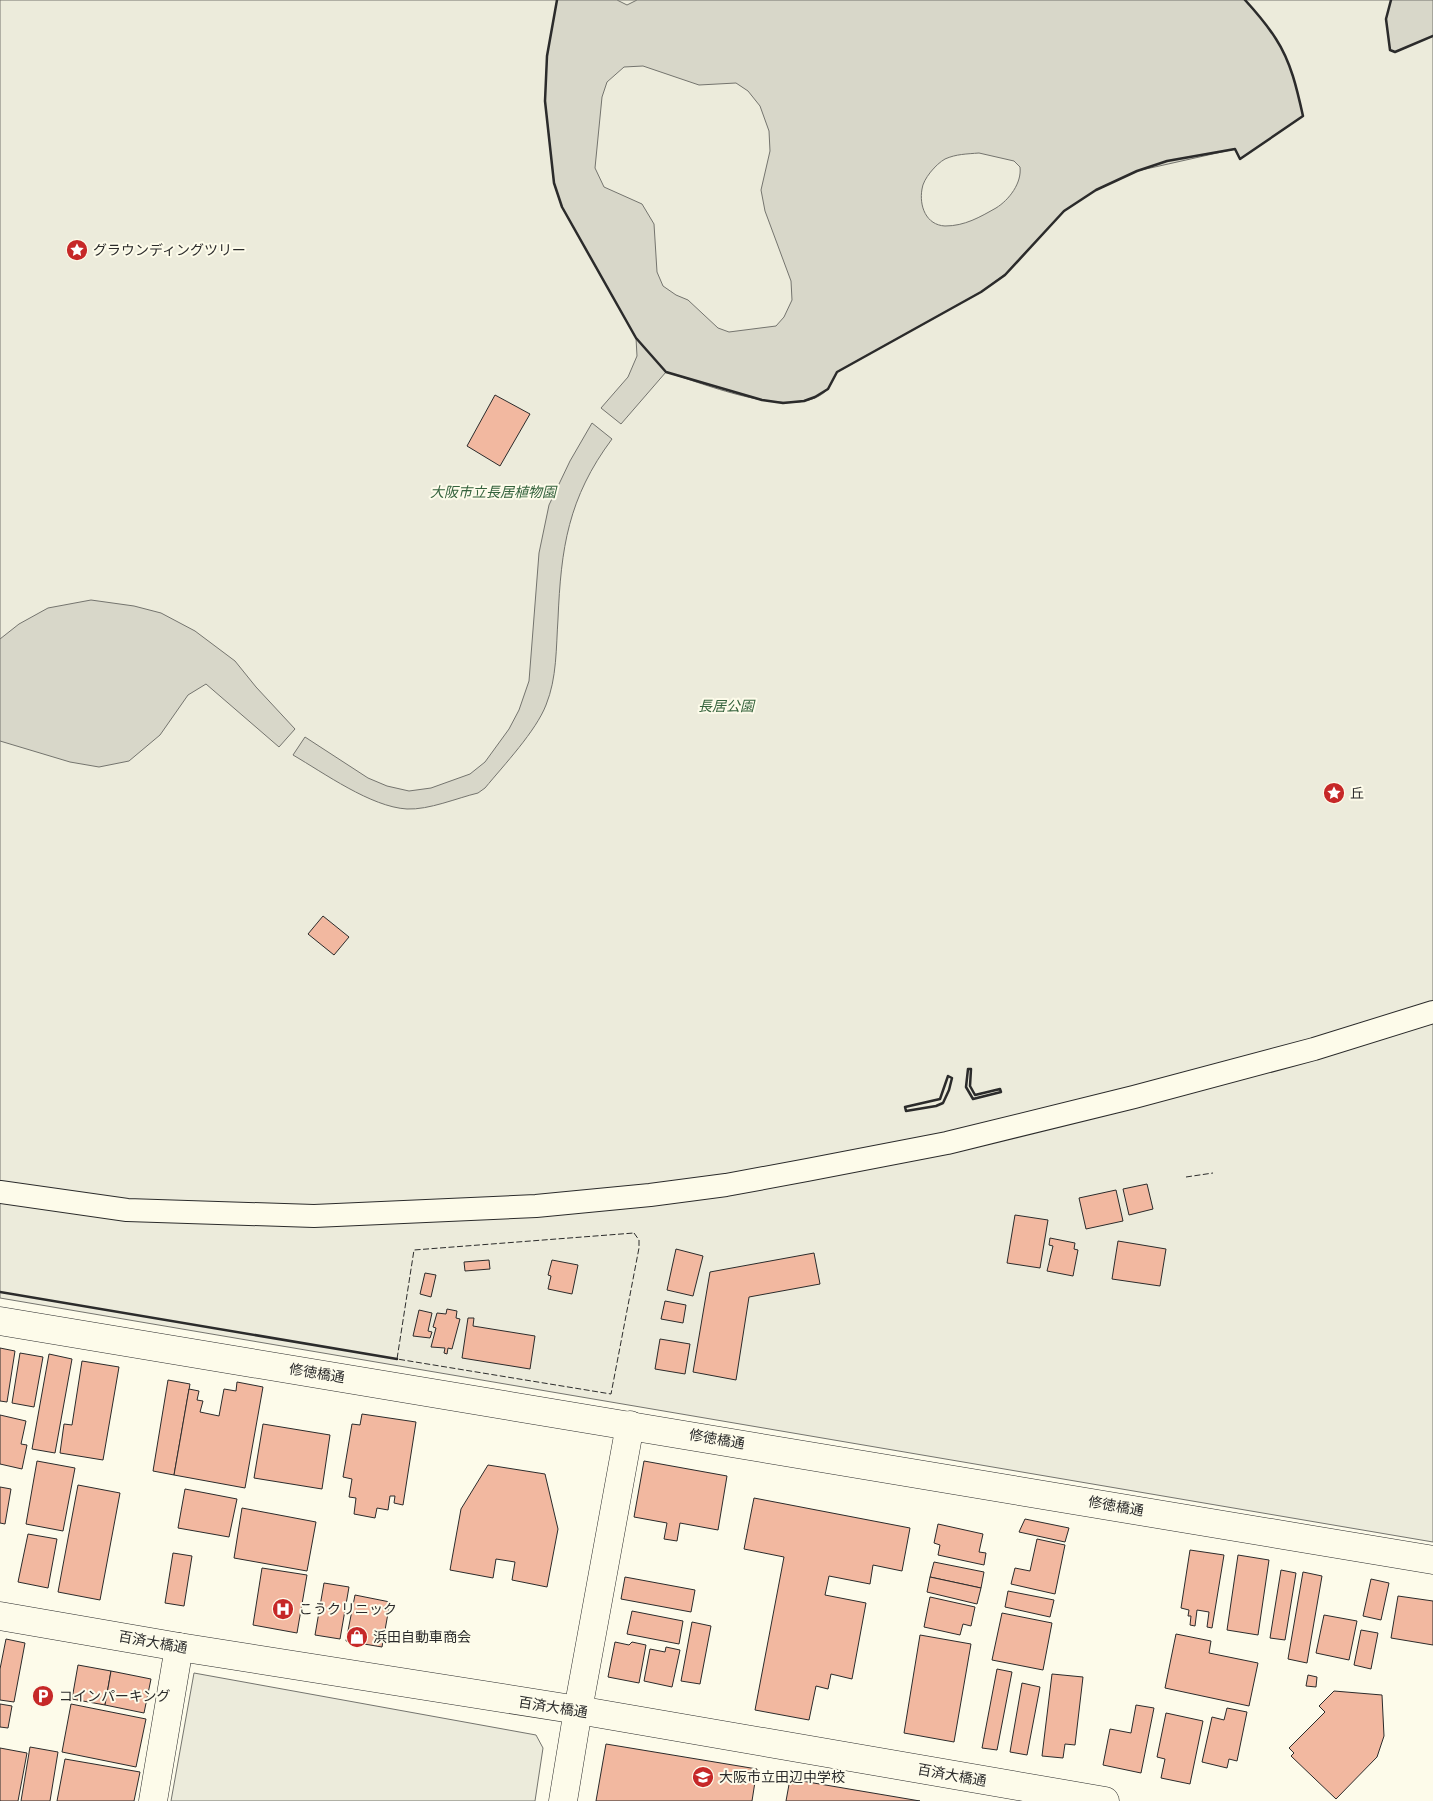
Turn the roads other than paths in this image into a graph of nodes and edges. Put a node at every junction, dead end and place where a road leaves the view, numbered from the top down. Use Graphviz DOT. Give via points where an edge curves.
graph roads {
  1 [pos="1433,1012"];
  2 [pos="0,1192"];
  3 [pos="0,1321"];
  4 [pos="630,1425"];
  5 [pos="1433,1560"];
  6 [pos="0,1616"];
  7 [pos="179,1647"];
  8 [pos="578,1710"];
  9 [pos="153,1801"];
  10 [pos="563,1801"];
  11 [pos="1105,1801"];
  1 -- 2 [label="street" via="1314,1049 947,1143 789,1174 650,1195 536,1206 314,1216 127,1210"];
  3 -- 4 [label="street, 修徳橋通"];
  4 -- 5 [label="street, 修徳橋通"];
  4 -- 8 [label="street"];
  6 -- 7 [label="street, 百済大橋通"];
  7 -- 8 [label="street, 百済大橋通"];
  7 -- 9 [label="street"];
  8 -- 10 [label="street"];
  8 -- 11 [label="street, 百済大橋通"];
}
